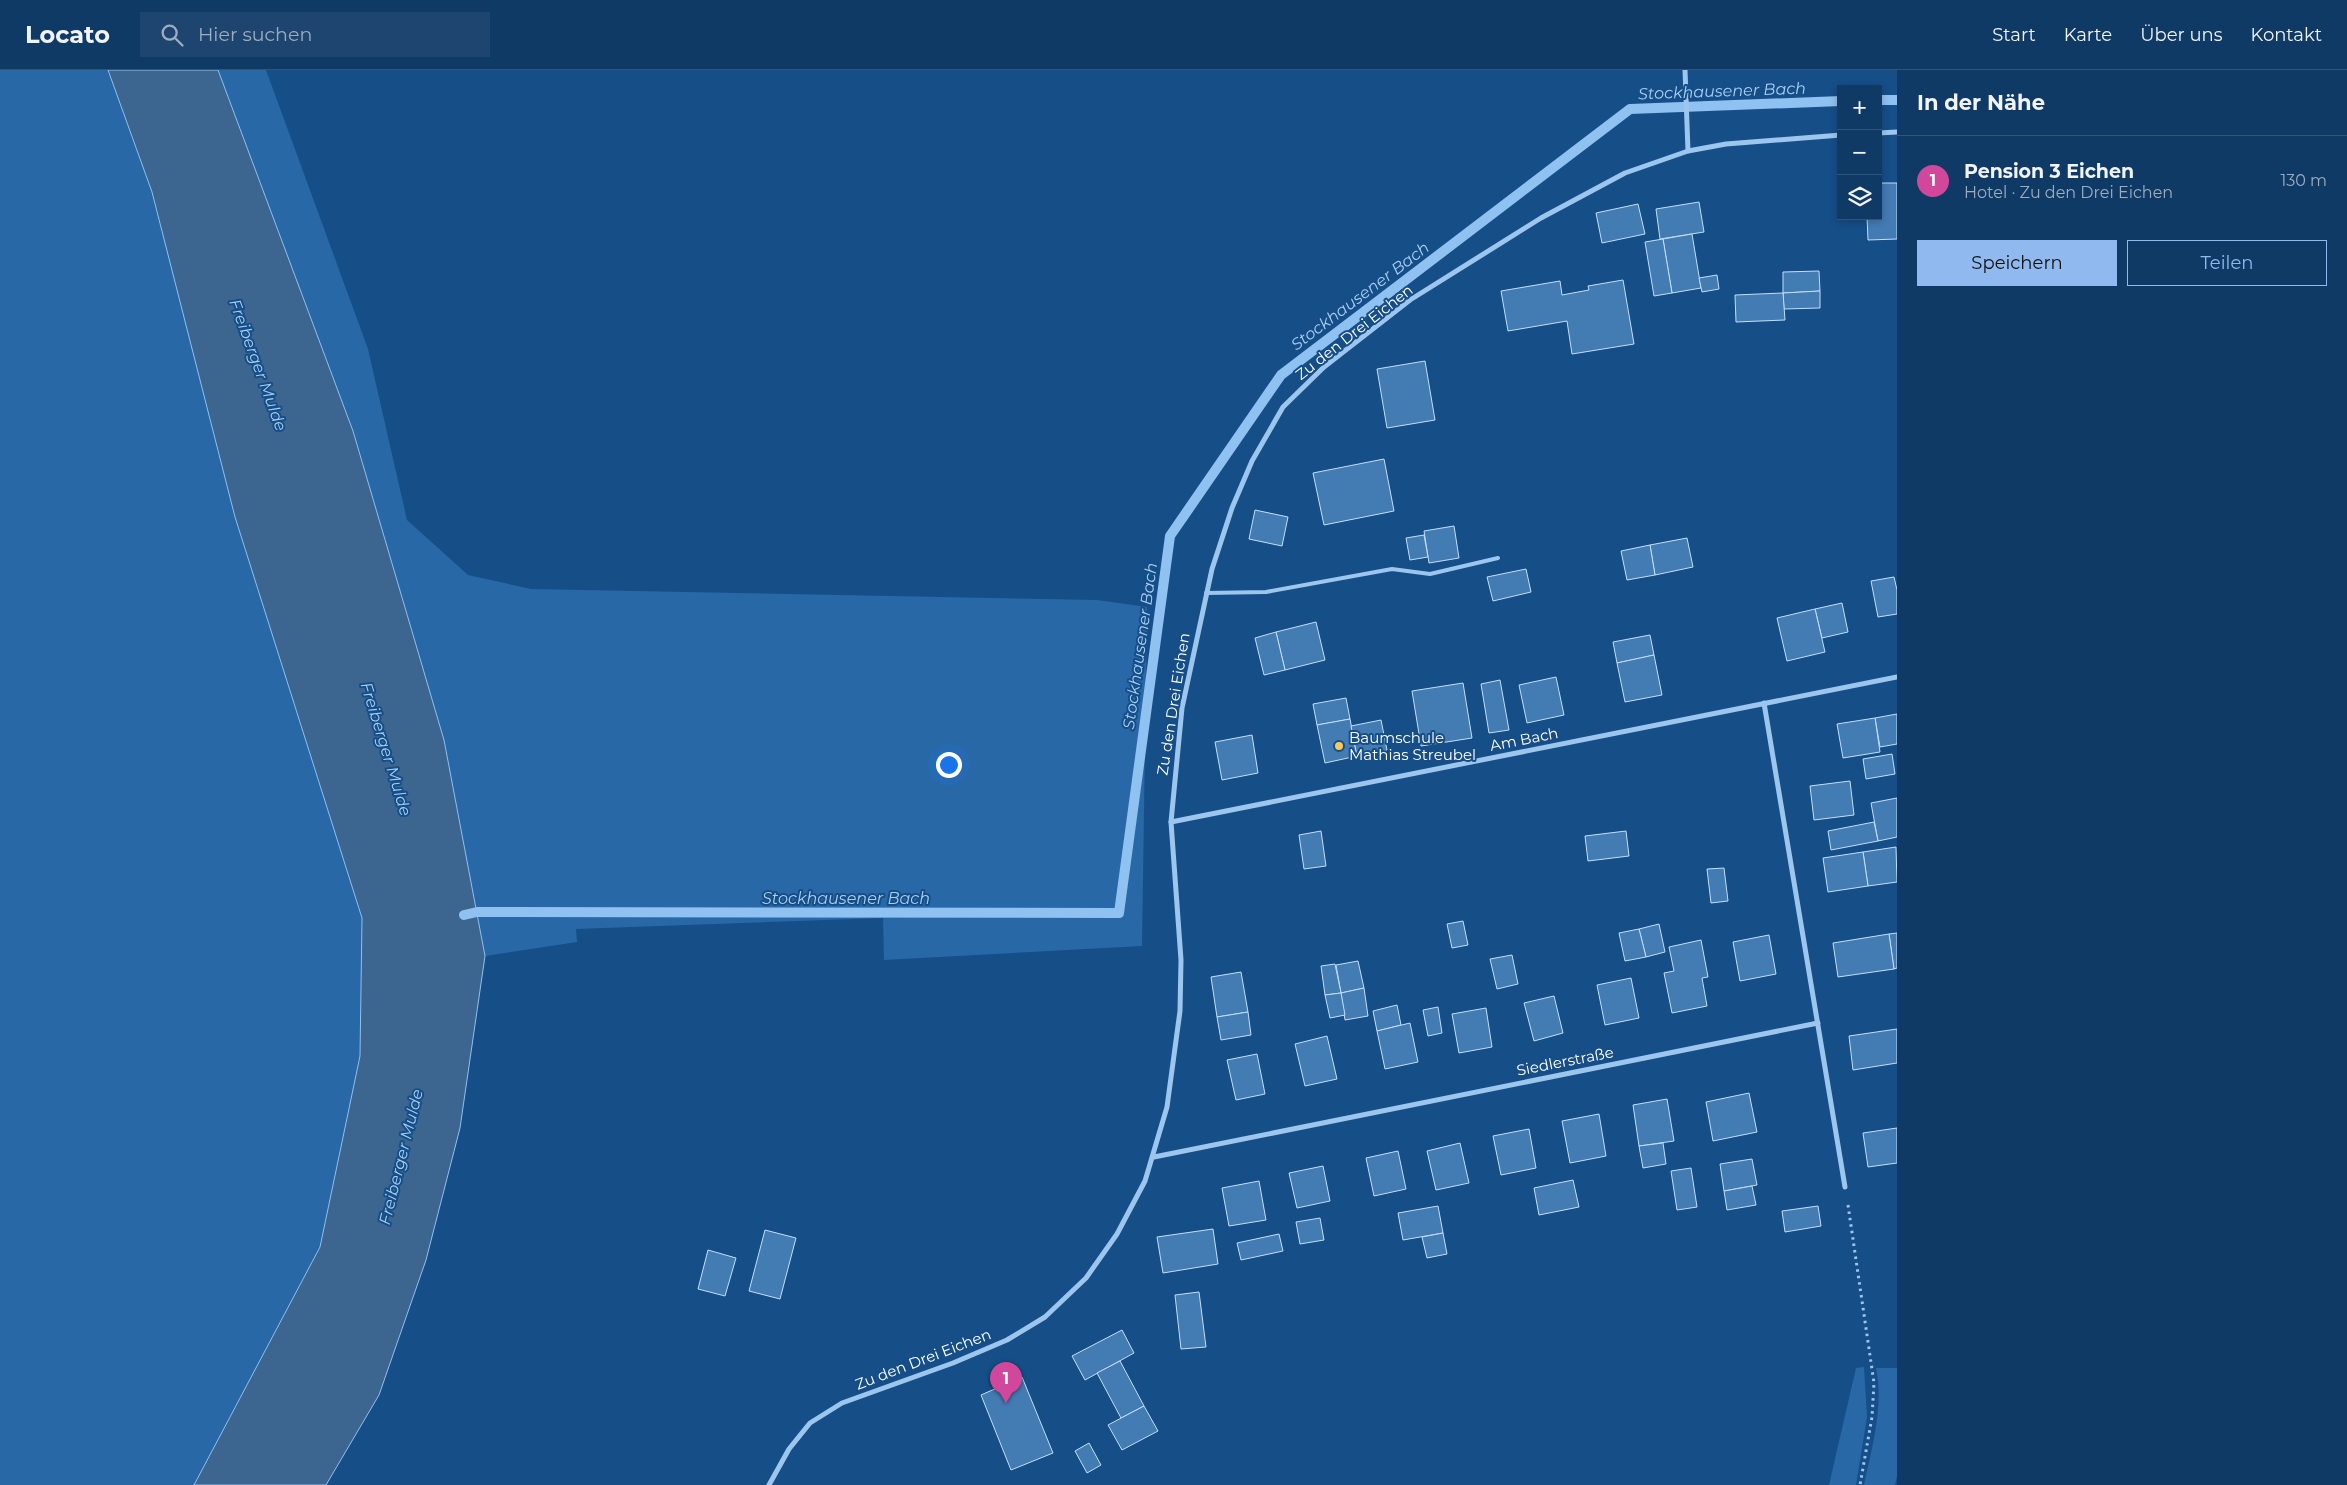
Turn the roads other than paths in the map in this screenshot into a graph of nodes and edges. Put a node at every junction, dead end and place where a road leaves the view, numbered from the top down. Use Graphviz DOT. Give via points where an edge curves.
graph roads {
  1 [pos="1685,70"];
  2 [pos="1897,132"];
  3 [pos="1882,133"];
  4 [pos="1837,135"];
  5 [pos="1688,151"];
  6 [pos="1498,558"];
  7 [pos="1206,593"];
  8 [pos="1897,678"];
  9 [pos="1764,703"];
  10 [pos="1172,822"];
  11 [pos="1818,1023"];
  12 [pos="1154,1157"];
  13 [pos="1845,1188"];
  14 [pos="769,1485"];
  1 -- 5 [label="street"];
  2 -- 3 [label="street"];
  4 -- 5 [label="street, Zu den Drei Eichen" via="1726,144"];
  5 -- 7 [label="street, Zu den Drei Eichen" via="1626,173 1540,218 1410,300 1324,367 1283,407 1252,461 1232,508"];
  6 -- 7 [label="lane" via="1430,574 1392,569 1266,592"];
  7 -- 10 [label="street, Zu den Drei Eichen" via="1182,708"];
  8 -- 9 [label="street, Am Bach"];
  9 -- 10 [label="street, Am Bach"];
  9 -- 11 [label="street"];
  10 -- 12 [label="street, Zu den Drei Eichen" via="1181,960 1180,1011 1168,1107"];
  11 -- 12 [label="street, Siedlerstraße"];
  11 -- 13 [label="street"];
  12 -- 14 [label="street, Zu den Drei Eichen" via="1117,1234 1086,1278 1045,1318 1007,1340 953,1363 842,1403 810,1423 789,1449"];
}
